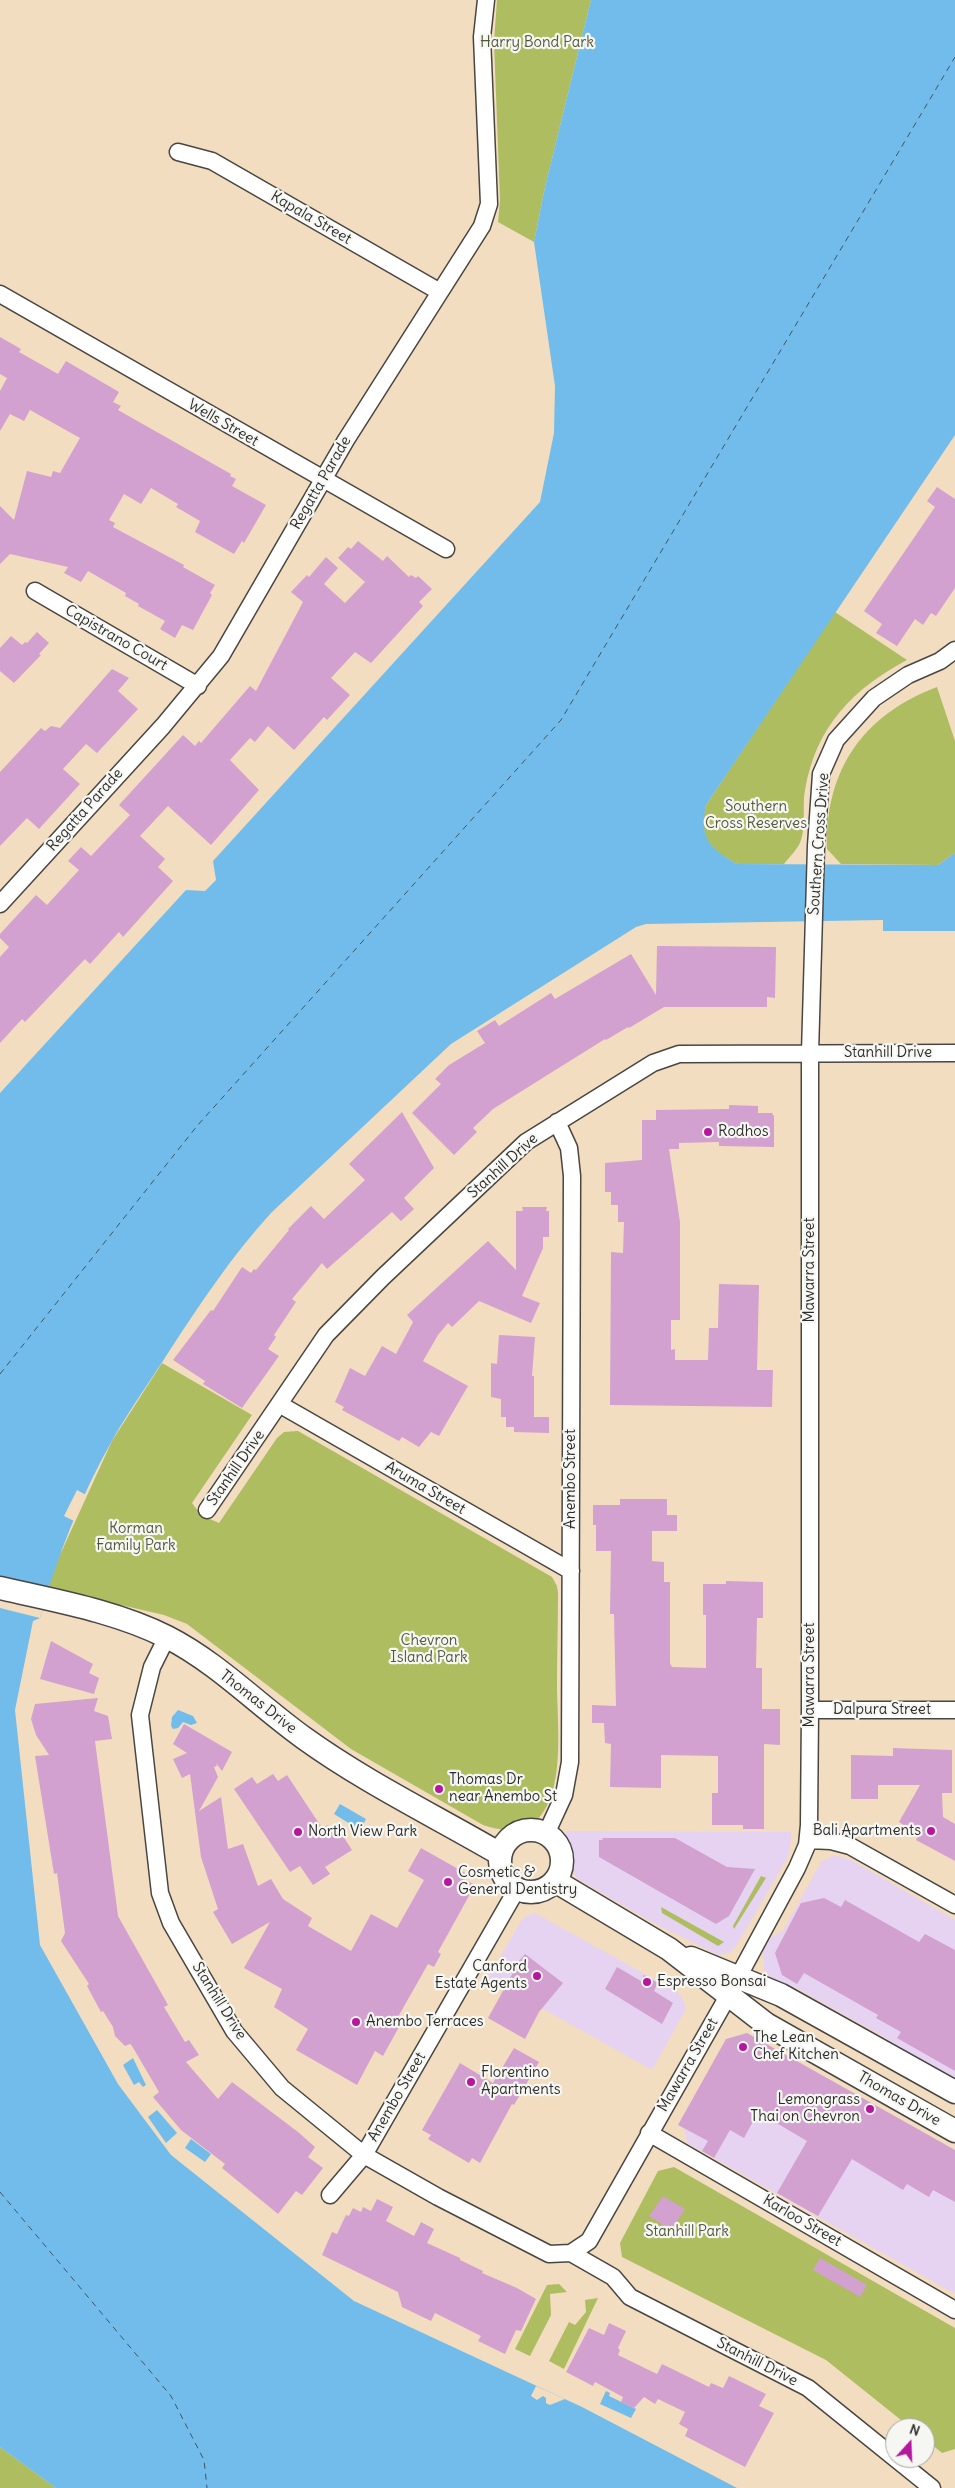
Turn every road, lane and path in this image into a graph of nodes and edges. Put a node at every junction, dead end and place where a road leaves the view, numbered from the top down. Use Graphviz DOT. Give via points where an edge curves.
graph roads {
  1 [pos="486,0"];
  2 [pos="178,152"];
  3 [pos="440,292"];
  4 [pos="0,294"];
  5 [pos="323,480"];
  6 [pos="446,549"];
  7 [pos="35,591"];
  8 [pos="955,650"];
  9 [pos="947,662"];
  10 [pos="198,686"];
  11 [pos="0,904"];
  12 [pos="810,1053"];
  13 [pos="955,1053"];
  14 [pos="557,1122"];
  15 [pos="279,1404"];
  16 [pos="207,1510"];
  17 [pos="570,1571"];
  18 [pos="0,1588"];
  19 [pos="167,1637"];
  20 [pos="810,1710"];
  21 [pos="955,1710"];
  22 [pos="546,1834"];
  23 [pos="808,1840"];
  24 [pos="500,1854"];
  25 [pos="555,1881"];
  26 [pos="517,1889"];
  27 [pos="955,1905"];
  28 [pos="669,1949"];
  29 [pos="738,1976"];
  30 [pos="781,1995"];
  31 [pos="728,1996"];
  32 [pos="766,2024"];
  33 [pos="955,2092"];
  34 [pos="955,2131"];
  35 [pos="650,2133"];
  36 [pos="364,2154"];
  37 [pos="330,2194"];
  38 [pos="572,2253"];
  39 [pos="955,2310"];
  40 [pos="932,2488"];
  1 -- 3 [label="street, Regatta Parade" via="482,37 488,208 482,226"];
  2 -- 3 [label="street, Kapala Street" via="212,162"];
  3 -- 5 [label="street, Regatta Parade"];
  4 -- 5 [label="street, Wells Street"];
  5 -- 6 [label="street, Wells Street"];
  5 -- 10 [label="street, Regatta Parade" via="230,641"];
  7 -- 10 [label="street, Capistrano Court"];
  8 -- 9 [label="street, Southern Cross Drive"];
  9 -- 12 [label="street, Southern Cross Drive" via="908,675 874,698 836,740 821,774"];
  10 -- 11 [label="street, Regatta Parade"];
  12 -- 13 [label="street, Stanhill Drive"];
  12 -- 14 [label="street, Stanhill Drive" via="673,1055 653,1063"];
  12 -- 20 [label="street, Mawarra Street"];
  14 -- 15 [label="street, Stanhill Drive" via="519,1148 349,1310 320,1344"];
  14 -- 17 [label="street, Anembo Street" via="568,1143 572,1164"];
  15 -- 16 [label="street, Stanhill Drive"];
  15 -- 17 [label="street, Aruma Street"];
  17 -- 22 [label="street, Anembo Street" via="569,1777"];
  18 -- 19 [label="main road, Thomas Drive" via="108,1615"];
  19 -- 24 [label="main road, Thomas Drive" via="211,1665 305,1739"];
  19 -- 36 [label="street, Stanhill Drive" via="152,1667 140,1715 160,1893 171,1923 234,2031 282,2088"];
  20 -- 21 [label="street, Dalpura Street"];
  20 -- 23 [label="street, Mawarra Street"];
  22 -- 24 [label="main road" via="536,1830 518,1832 509,1838"];
  22 -- 25 [label="main road" via="561,1850 562,1867"];
  23 -- 27 [label="street" via="850,1846"];
  23 -- 29 [label="street, Mawarra Street" via="797,1868"];
  24 -- 26 [label="main road" via="500,1869 505,1879"];
  25 -- 26 [label="main road" via="534,1892"];
  25 -- 28 [label="main road, Thomas Drive"];
  26 -- 36 [label="street, Anembo Street"];
  28 -- 29 [label="main road, Thomas Drive"];
  28 -- 31 [label="main road, Thomas Drive"];
  29 -- 30 [label="main road, Thomas Drive"];
  29 -- 31 [label="street, Mawarra Street"];
  30 -- 32 [label="main road"];
  30 -- 33 [label="main road, Thomas Drive"];
  31 -- 32 [label="main road, Thomas Drive"];
  31 -- 35 [label="street, Mawarra Street"];
  32 -- 34 [label="main road, Thomas Drive"];
  35 -- 38 [label="street, Mawarra Street" via="589,2241"];
  35 -- 39 [label="street, Karloo Street"];
  36 -- 37 [label="street, Anembo Street"];
  36 -- 38 [label="street, Stanhill Drive" via="438,2197 550,2254"];
  38 -- 40 [label="street, Stanhill Drive" via="613,2277 630,2297 808,2388"];
}
